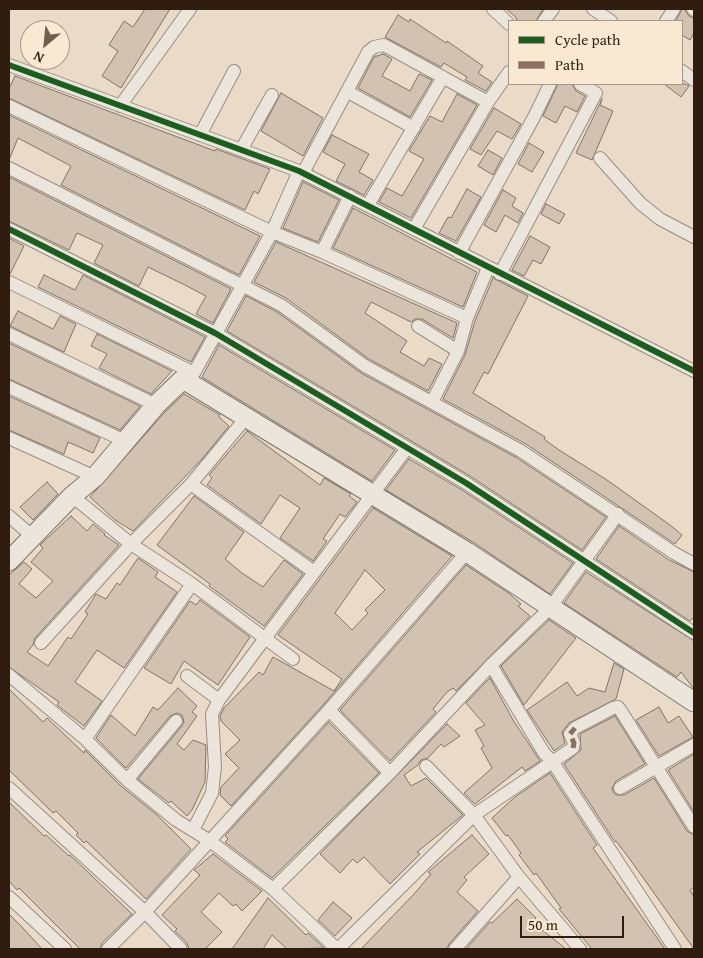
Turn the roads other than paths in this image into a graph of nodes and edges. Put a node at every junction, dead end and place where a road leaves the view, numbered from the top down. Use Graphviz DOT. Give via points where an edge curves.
graph roads {
  1 [pos="190,9"];
  2 [pos="492,9"];
  3 [pos="553,9"];
  4 [pos="593,9"];
  5 [pos="674,9"];
  6 [pos="545,20"];
  7 [pos="610,20"];
  8 [pos="667,20"];
  9 [pos="508,23"];
  10 [pos="9,65"];
  11 [pos="234,71"];
  12 [pos="683,71"];
  13 [pos="508,73"];
  14 [pos="443,77"];
  15 [pos="694,80"];
  16 [pos="550,85"];
  17 [pos="582,85"];
  18 [pos="348,92"];
  19 [pos="272,95"];
  20 [pos="488,102"];
  21 [pos="9,106"];
  22 [pos="120,106"];
  23 [pos="414,128"];
  24 [pos="200,135"];
  25 [pos="241,150"];
  26 [pos="600,158"];
  27 [pos="9,168"];
  28 [pos="301,172"];
  29 [pos="350,196"];
  30 [pos="368,205"];
  31 [pos="9,228"];
  32 [pos="414,229"];
  33 [pos="272,232"];
  34 [pos="694,237"];
  35 [pos="322,252"];
  36 [pos="459,253"];
  37 [pos="488,268"];
  38 [pos="500,274"];
  39 [pos="9,282"];
  40 [pos="241,285"];
  41 [pos="467,318"];
  42 [pos="418,326"];
  43 [pos="215,333"];
  44 [pos="9,334"];
  45 [pos="458,351"];
  46 [pos="694,371"];
  47 [pos="188,376"];
  48 [pos="9,387"];
  49 [pos="432,402"];
  50 [pos="156,405"];
  51 [pos="245,419"];
  52 [pos="9,438"];
  53 [pos="127,442"];
  54 [pos="407,448"];
  55 [pos="95,477"];
  56 [pos="191,484"];
  57 [pos="372,495"];
  58 [pos="72,496"];
  59 [pos="618,514"];
  60 [pos="9,516"];
  61 [pos="33,537"];
  62 [pos="132,544"];
  63 [pos="467,552"];
  64 [pos="584,560"];
  65 [pos="9,561"];
  66 [pos="694,564"];
  67 [pos="314,572"];
  68 [pos="192,584"];
  69 [pos="550,608"];
  70 [pos="694,633"];
  71 [pos="267,638"];
  72 [pos="41,643"];
  73 [pos="293,658"];
  74 [pos="491,665"];
  75 [pos="9,675"];
  76 [pos="187,676"];
  77 [pos="219,700"];
  78 [pos="694,702"];
  79 [pos="329,710"];
  80 [pos="176,721"];
  81 [pos="85,739"];
  82 [pos="694,745"];
  83 [pos="552,761"];
  84 [pos="426,766"];
  85 [pos="656,768"];
  86 [pos="390,773"];
  87 [pos="127,780"];
  88 [pos="9,788"];
  89 [pos="620,788"];
  90 [pos="474,816"];
  91 [pos="694,827"];
  92 [pos="193,830"];
  93 [pos="210,841"];
  94 [pos="519,877"];
  95 [pos="273,889"];
  96 [pos="9,897"];
  97 [pos="145,912"];
  98 [pos="574,947"];
  99 [pos="65,949"];
  100 [pos="108,949"];
  101 [pos="181,949"];
  102 [pos="337,949"];
  103 [pos="455,949"];
  104 [pos="675,949"];
  1 -- 22 [label="street"];
  2 -- 9 [label="street"];
  3 -- 6 [label="street"];
  4 -- 7 [label="street"];
  5 -- 8 [label="street"];
  10 -- 22 [label="street"];
  11 -- 24 [label="street"];
  12 -- 15 [label="street"];
  13 -- 20 [label="street"];
  14 -- 18 [label="street" via="380,44 368,52"];
  14 -- 20 [label="street"];
  14 -- 23 [label="street"];
  16 -- 36 [label="street"];
  17 -- 38 [label="street" via="596,93"];
  18 -- 23 [label="street"];
  18 -- 28 [label="street"];
  19 -- 25 [label="street"];
  20 -- 32 [label="street"];
  21 -- 33 [label="street"];
  22 -- 24 [label="street"];
  23 -- 30 [label="street"];
  24 -- 25 [label="street"];
  25 -- 28 [label="street"];
  26 -- 34 [label="street" via="660,220"];
  27 -- 40 [label="street"];
  28 -- 29 [label="street"];
  28 -- 33 [label="street"];
  29 -- 30 [label="street"];
  29 -- 35 [label="street"];
  30 -- 32 [label="street"];
  31 -- 43 [label="street"];
  32 -- 36 [label="street"];
  33 -- 35 [label="street"];
  33 -- 40 [label="street"];
  35 -- 41 [label="street"];
  36 -- 37 [label="street"];
  37 -- 38 [label="street"];
  37 -- 41 [label="street"];
  38 -- 46 [label="street"];
  39 -- 47 [label="street"];
  40 -- 43 [label="street"];
  40 -- 49 [label="street" via="281,305 365,366"];
  41 -- 45 [label="street"];
  42 -- 45 [label="street"];
  43 -- 47 [label="street"];
  43 -- 54 [label="street"];
  44 -- 50 [label="street"];
  45 -- 49 [label="street"];
  47 -- 50 [label="street"];
  47 -- 51 [label="street"];
  48 -- 53 [label="street"];
  49 -- 59 [label="street" via="521,451"];
  50 -- 53 [label="street"];
  51 -- 56 [label="street"];
  51 -- 57 [label="street"];
  52 -- 55 [label="street"];
  53 -- 55 [label="street"];
  54 -- 57 [label="street"];
  54 -- 64 [label="street"];
  55 -- 58 [label="street"];
  56 -- 62 [label="street"];
  56 -- 67 [label="street"];
  57 -- 63 [label="street"];
  57 -- 67 [label="street"];
  58 -- 61 [label="street"];
  58 -- 62 [label="street"];
  59 -- 64 [label="street"];
  59 -- 66 [label="street"];
  60 -- 61 [label="street"];
  61 -- 65 [label="street"];
  62 -- 68 [label="street"];
  62 -- 72 [label="street"];
  63 -- 69 [label="street"];
  63 -- 79 [label="street"];
  64 -- 69 [label="street"];
  64 -- 70 [label="street"];
  67 -- 71 [label="street"];
  68 -- 71 [label="street"];
  68 -- 81 [label="street"];
  69 -- 74 [label="street"];
  69 -- 78 [label="street"];
  71 -- 73 [label="street"];
  71 -- 77 [label="street"];
  74 -- 83 [label="street"];
  74 -- 86 [label="street"];
  75 -- 81 [label="street"];
  76 -- 77 [label="street"];
  77 -- 92 [label="street" via="212,714 215,767 212,793"];
  79 -- 86 [label="street"];
  79 -- 93 [label="street"];
  80 -- 87 [label="street"];
  81 -- 87 [label="street"];
  82 -- 85 [label="street"];
  83 -- 85 [label="street" via="573,748 570,734 574,728 618,707"];
  83 -- 90 [label="street"];
  83 -- 104 [label="street"];
  84 -- 90 [label="street"];
  85 -- 89 [label="street"];
  85 -- 91 [label="street"];
  86 -- 95 [label="street"];
  87 -- 92 [label="street"];
  88 -- 97 [label="street"];
  90 -- 94 [label="street"];
  90 -- 102 [label="street"];
  92 -- 93 [label="street"];
  93 -- 95 [label="street"];
  93 -- 97 [label="street"];
  94 -- 98 [label="street"];
  94 -- 103 [label="street"];
  95 -- 102 [label="street"];
  96 -- 99 [label="street"];
  97 -- 100 [label="street"];
  97 -- 101 [label="street"];
}
